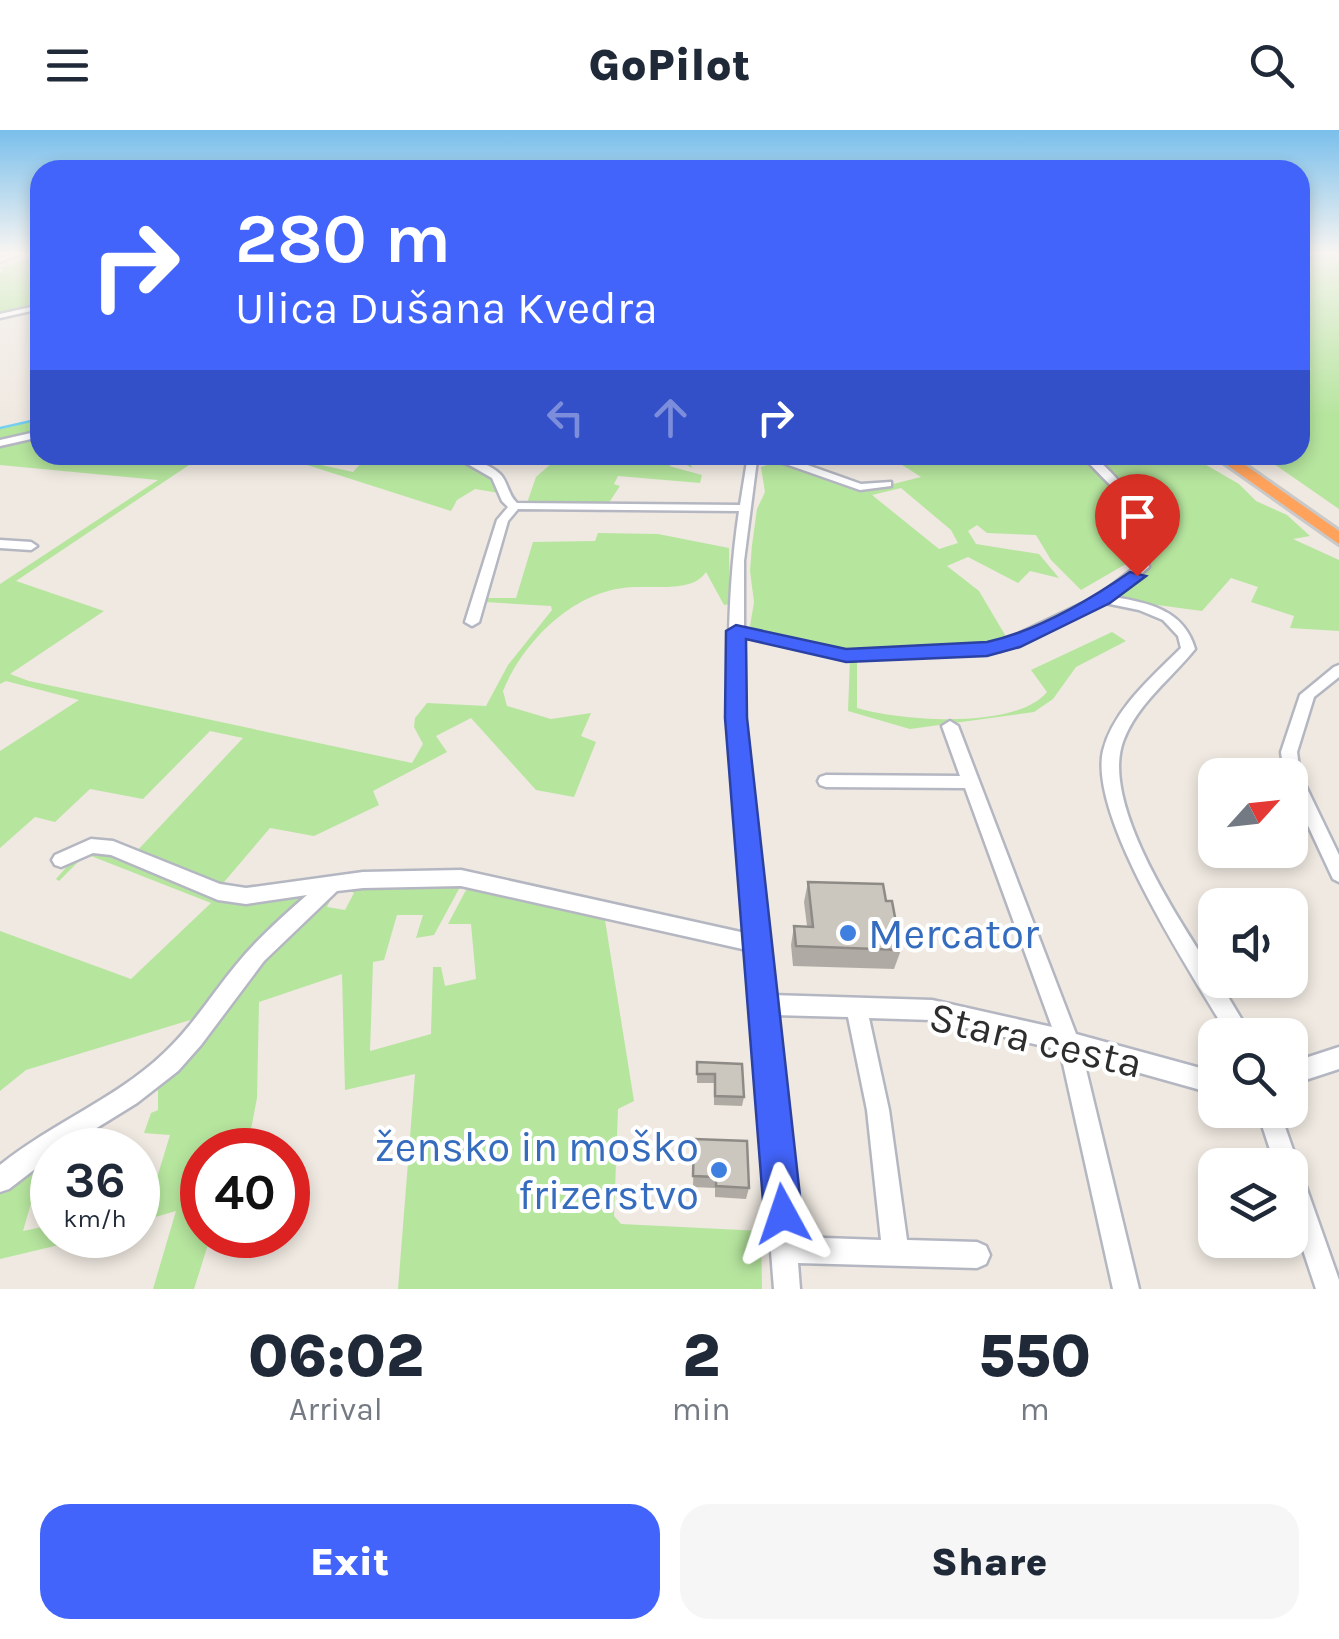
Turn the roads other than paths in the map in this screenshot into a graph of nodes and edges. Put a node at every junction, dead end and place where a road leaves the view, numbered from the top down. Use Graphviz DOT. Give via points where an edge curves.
graph roads {
  1 [pos="30,308"];
  2 [pos="0,316"];
  3 [pos="30,436"];
  4 [pos="0,442"];
  5 [pos="476,465"];
  6 [pos="751,465"];
  7 [pos="798,465"];
  8 [pos="1097,465"];
  9 [pos="1235,465"];
  10 [pos="1252,465"];
  11 [pos="888,484"];
  12 [pos="515,506"];
  13 [pos="744,508"];
  14 [pos="1339,526"];
  15 [pos="1339,539"];
  16 [pos="0,544"];
  17 [pos="31,546"];
  18 [pos="1103,599"];
  19 [pos="472,622"];
  20 [pos="743,632"];
  21 [pos="1339,670"];
  22 [pos="950,726"];
  23 [pos="826,781"];
  24 [pos="970,782"];
  25 [pos="61,860"];
  26 [pos="1339,874"];
  27 [pos="330,887"];
  28 [pos="758,944"];
  29 [pos="765,1005"];
  30 [pos="856,1008"];
  31 [pos="1230,1018"];
  32 [pos="1069,1044"];
  33 [pos="1339,1058"];
  34 [pos="1308,1068"];
  35 [pos="1198,1078"];
  36 [pos="0,1180"];
  37 [pos="1308,1228"];
  38 [pos="786,1250"];
  39 [pos="896,1250"];
  40 [pos="976,1255"];
  41 [pos="787,1289"];
  42 [pos="1126,1289"];
  43 [pos="1329,1289"];
  1 -- 2 [label="street"];
  3 -- 4 [label="street"];
  5 -- 12 [label="street" via="496,476"];
  6 -- 13 [label="street"];
  7 -- 11 [label="street" via="860,487"];
  8 -- 18 [label="street" via="1137,515 1143,567"];
  9 -- 15 [label="highway"];
  10 -- 14 [label="highway"];
  12 -- 13 [label="street"];
  12 -- 19 [label="street" via="503,520"];
  13 -- 20 [label="street"];
  16 -- 17 [label="street"];
  18 -- 20 [label="street" via="987,649 846,655"];
  18 -- 31 [label="street" via="1138,604 1176,622 1188,642 1125,718 1109,756 1111,802 1131,852"];
  20 -- 28 [label="street" via="736,718"];
  21 -- 26 [label="street" via="1307,695 1289,752 1292,774"];
  22 -- 24 [label="street"];
  23 -- 24 [label="street"];
  24 -- 32 [label="street"];
  25 -- 27 [label="street" via="98,845 218,892 246,896"];
  27 -- 28 [label="street" via="402,877 461,878"];
  27 -- 36 [label="street" via="256,956 172,1061"];
  28 -- 29 [label="street"];
  29 -- 30 [label="street, Stara cesta"];
  29 -- 38 [label="street"];
  30 -- 32 [label="street, Stara cesta" via="932,1010"];
  30 -- 39 [label="street" via="878,1110"];
  32 -- 35 [label="street, Stara cesta"];
  32 -- 42 [label="street"];
  33 -- 34 [label="street"];
  37 -- 43 [label="street"];
  38 -- 39 [label="street"];
  38 -- 41 [label="street"];
  39 -- 40 [label="street"];
}
